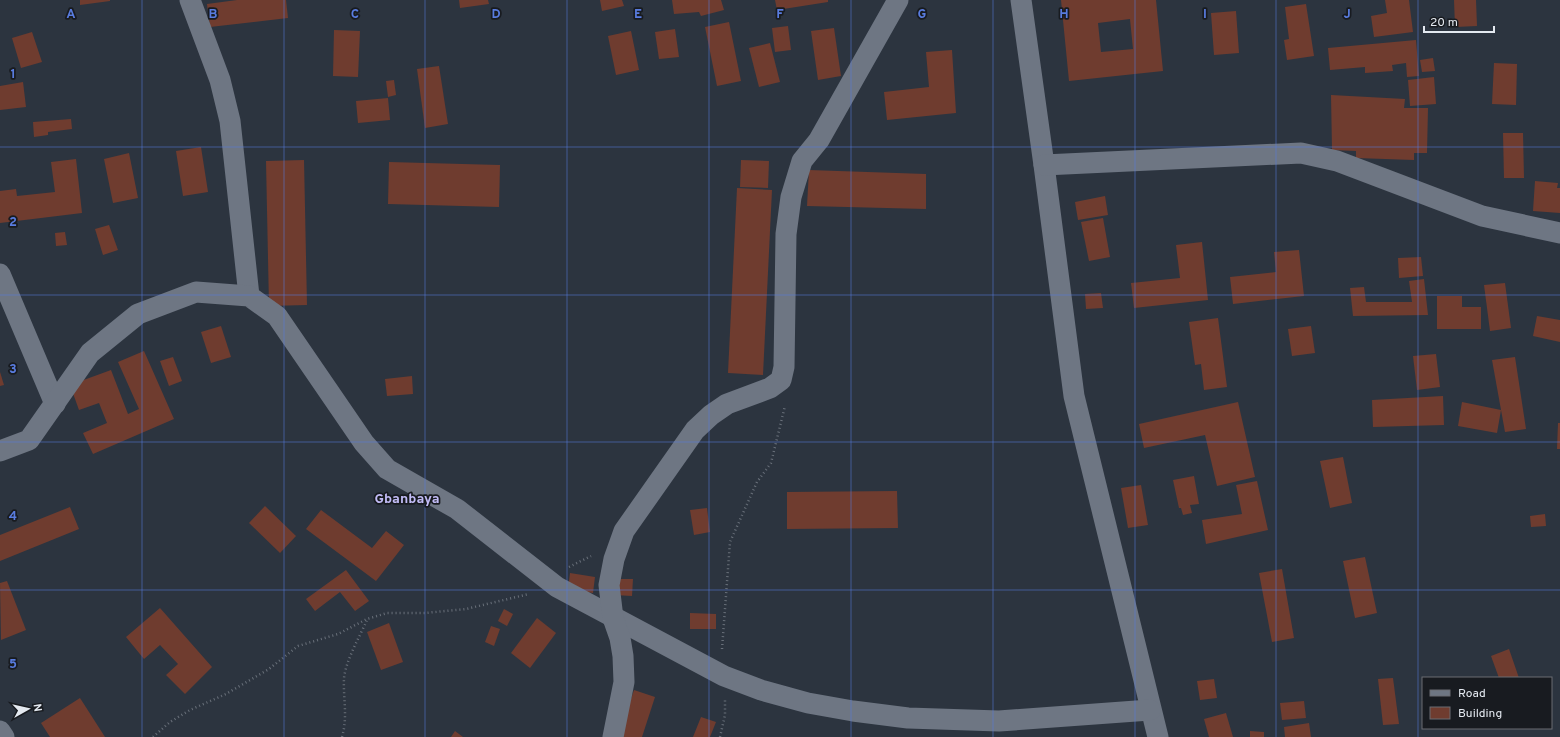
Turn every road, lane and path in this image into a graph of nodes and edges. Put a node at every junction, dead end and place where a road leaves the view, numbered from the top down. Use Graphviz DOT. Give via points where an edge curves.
graph roads {
  1 [pos="190,0"];
  2 [pos="898,0"];
  3 [pos="1021,0"];
  4 [pos="1044,165"];
  5 [pos="1560,233"];
  6 [pos="0,274"];
  7 [pos="249,296"];
  8 [pos="781,380"];
  9 [pos="55,404"];
  10 [pos="0,451"];
  11 [pos="598,553"];
  12 [pos="557,587"];
  13 [pos="612,618"];
  14 [pos="367,620"];
  15 [pos="724,676"];
  16 [pos="1150,710"];
  17 [pos="0,731"];
  18 [pos="4,737"];
  19 [pos="153,737"];
  20 [pos="342,737"];
  21 [pos="613,737"];
  22 [pos="720,737"];
  23 [pos="1158,737"];
  1 -- 7 [label="street" via="220,80 230,121"];
  2 -- 8 [label="street" via="819,140 802,161 791,197 786,234 784,367"];
  3 -- 4 [label="street"];
  4 -- 5 [label="street" via="1301,153 1337,161 1482,216"];
  4 -- 16 [label="street" via="1074,396"];
  6 -- 9 [label="street"];
  7 -- 9 [label="street" via="196,292 138,314 90,353"];
  7 -- 12 [label="street" via="277,316 364,443 387,469 457,509"];
  8 -- 13 [label="street" via="770,388 727,404 695,430 624,531 610,578"];
  8 -- 15 [label="path" via="786,400 771,463 757,482 730,542 723,626"];
  9 -- 10 [label="street" via="29,440"];
  11 -- 12 [label="path" via="564,569"];
  12 -- 13 [label="street"];
  12 -- 14 [label="path" via="466,609 387,613"];
  13 -- 15 [label="street"];
  13 -- 21 [label="street" via="620,638 624,682"];
  14 -- 19 [label="path" via="338,634 298,646 269,669 226,694 190,710 170,722"];
  14 -- 20 [label="path" via="344,677 346,706"];
  15 -- 16 [label="street" via="761,690 808,703 908,718 999,721"];
  15 -- 22 [label="path" via="725,715"];
  16 -- 23 [label="street"];
  17 -- 18 [label="street"];
}
